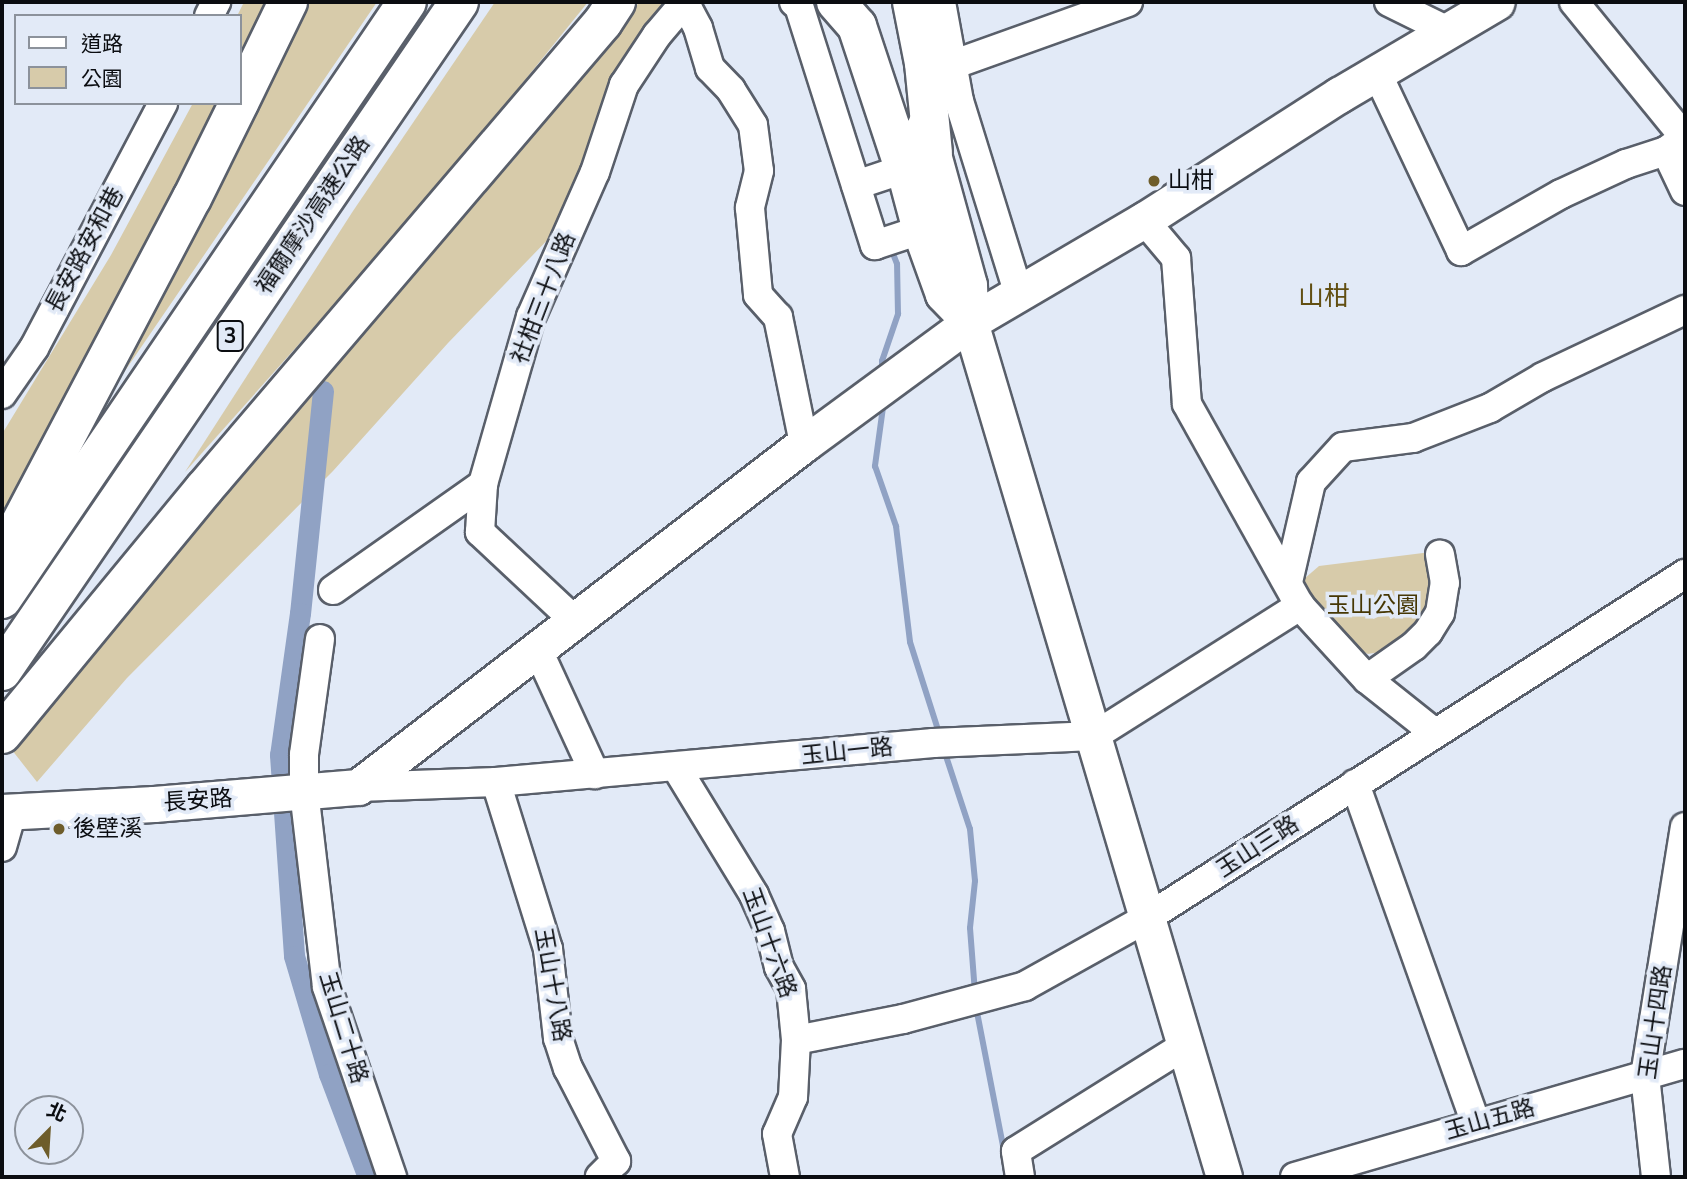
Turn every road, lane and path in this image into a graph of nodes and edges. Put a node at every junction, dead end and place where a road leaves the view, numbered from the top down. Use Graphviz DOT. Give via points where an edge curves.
graph roads {
  1 [pos="288,2"];
  2 [pos="407,2"];
  3 [pos="459,2"];
  4 [pos="794,2"];
  5 [pos="836,2"];
  6 [pos="855,2"];
  7 [pos="892,2"];
  8 [pos="912,2"];
  9 [pos="941,2"];
  10 [pos="1128,2"];
  11 [pos="1389,2"];
  12 [pos="1497,2"];
  13 [pos="1574,2"];
  14 [pos="682,4"];
  15 [pos="615,9"];
  16 [pos="1448,31"];
  17 [pos="952,65"];
  18 [pos="1377,73"];
  19 [pos="242,96"];
  20 [pos="162,105"];
  21 [pos="238,105"];
  22 [pos="1679,142"];
  23 [pos="912,160"];
  24 [pos="856,186"];
  25 [pos="1685,191"];
  26 [pos="949,211"];
  27 [pos="1144,220"];
  28 [pos="920,230"];
  29 [pos="1024,287"];
  30 [pos="1685,310"];
  31 [pos="970,322"];
  32 [pos="894,376"];
  33 [pos="2,394"];
  34 [pos="804,444"];
  35 [pos="483,484"];
  36 [pos="1440,554"];
  37 [pos="2,558"];
  38 [pos="1685,574"];
  39 [pos="333,590"];
  40 [pos="1294,594"];
  41 [pos="2,599"];
  42 [pos="574,620"];
  43 [pos="320,639"];
  44 [pos="537,648"];
  45 [pos="2,671"];
  46 [pos="1367,678"];
  47 [pos="1435,733"];
  48 [pos="2,734"];
  49 [pos="1094,736"];
  50 [pos="676,767"];
  51 [pos="595,774"];
  52 [pos="496,782"];
  53 [pos="1355,784"];
  54 [pos="358,787"];
  55 [pos="304,791"];
  56 [pos="7,811"];
  57 [pos="1685,827"];
  58 [pos="2,847"];
  59 [pos="1147,918"];
  60 [pos="796,1040"];
  61 [pos="1184,1046"];
  62 [pos="1685,1064"];
  63 [pos="1645,1076"];
  64 [pos="1476,1124"];
  65 [pos="392,1177"];
  66 [pos="600,1177"];
  67 [pos="786,1177"];
  68 [pos="1020,1177"];
  69 [pos="1224,1177"];
  70 [pos="1295,1177"];
  71 [pos="1656,1177"];
  1 -- 19 [label="highway"];
  2 -- 41 [label="highway, 福爾摩沙高速公路 / 3"];
  3 -- 45 [label="highway, 福爾摩沙高速公路 / 3"];
  4 -- 24 [label="street"];
  5 -- 23 [label="highway" via="857,26"];
  6 -- 23 [label="main road"];
  7 -- 23 [label="main road"];
  8 -- 23 [label="highway" via="924,62"];
  9 -- 17 [label="street"];
  10 -- 17 [label="street"];
  11 -- 16 [label="street"];
  12 -- 16 [label="main road"];
  13 -- 22 [label="street"];
  14 -- 34 [label="street" via="698,28 709,68 731,90 753,125 759,171 750,208 758,295 778,317"];
  14 -- 35 [label="street, 社柑三十八路" via="624,85 595,172 531,317"];
  15 -- 48 [label="highway" via="204,489"];
  16 -- 18 [label="main road"];
  17 -- 29 [label="street" via="959,101"];
  18 -- 22 [label="street" via="1461,251 1560,194"];
  18 -- 27 [label="main road"];
  20 -- 33 [label="street, 長安路安和巷" via="34,348"];
  21 -- 37 [label="highway"];
  22 -- 25 [label="street"];
  23 -- 24 [label="street"];
  23 -- 26 [label="main road"];
  23 -- 28 [label="main road"];
  24 -- 28 [label="street" via="875,245"];
  26 -- 29 [label="main road" via="987,279 1001,287"];
  26 -- 31 [label="main road" via="969,285"];
  27 -- 29 [label="main road"];
  27 -- 40 [label="street" via="1176,258 1187,404"];
  28 -- 31 [label="main road" via="943,295"];
  28 -- 32 [label="main road" via="934,305 933,331"];
  29 -- 31 [label="main road"];
  30 -- 40 [label="street" via="1543,377 1490,408 1413,438 1343,447 1311,482"];
  31 -- 32 [label="main road"];
  31 -- 49 [label="main road"];
  32 -- 34 [label="main road"];
  34 -- 42 [label="main road"];
  35 -- 39 [label="street"];
  35 -- 42 [label="street, 社柑三十八路" via="480,532"];
  36 -- 46 [label="street" via="1445,583 1440,612 1429,632"];
  38 -- 47 [label="street, 玉山三路"];
  40 -- 46 [label="street"];
  40 -- 49 [label="street"];
  42 -- 44 [label="main road"];
  43 -- 55 [label="street, 玉山二十路" via="304,755"];
  44 -- 51 [label="street"];
  44 -- 54 [label="main road"];
  46 -- 47 [label="street"];
  47 -- 53 [label="street, 玉山三路"];
  49 -- 50 [label="street, 玉山一路" via="942,742"];
  49 -- 59 [label="main road"];
  50 -- 51 [label="street, 玉山一路"];
  50 -- 60 [label="street, 玉山十六路" via="754,895 770,931 779,967 791,989"];
  51 -- 52 [label="street, 玉山一路"];
  52 -- 54 [label="street, 玉山一路"];
  52 -- 66 [label="street, 玉山十八路" via="548,949 558,1038 568,1068 616,1161"];
  53 -- 59 [label="street, 玉山三路"];
  53 -- 64 [label="street"];
  54 -- 55 [label="main road, 長安路"];
  55 -- 56 [label="main road, 長安路"];
  55 -- 65 [label="street, 玉山二十路" via="327,987"];
  56 -- 58 [label="street"];
  57 -- 63 [label="street, 玉山十四路"];
  59 -- 60 [label="street, 玉山三路" via="1025,986"];
  59 -- 61 [label="main road"];
  60 -- 67 [label="street, 玉山十六路" via="793,1097 777,1134"];
  61 -- 68 [label="street" via="1016,1151"];
  61 -- 69 [label="main road"];
  62 -- 63 [label="street, 玉山五路"];
  63 -- 64 [label="street, 玉山五路"];
  63 -- 71 [label="street, 玉山十四路"];
  64 -- 70 [label="street, 玉山五路"];
}
